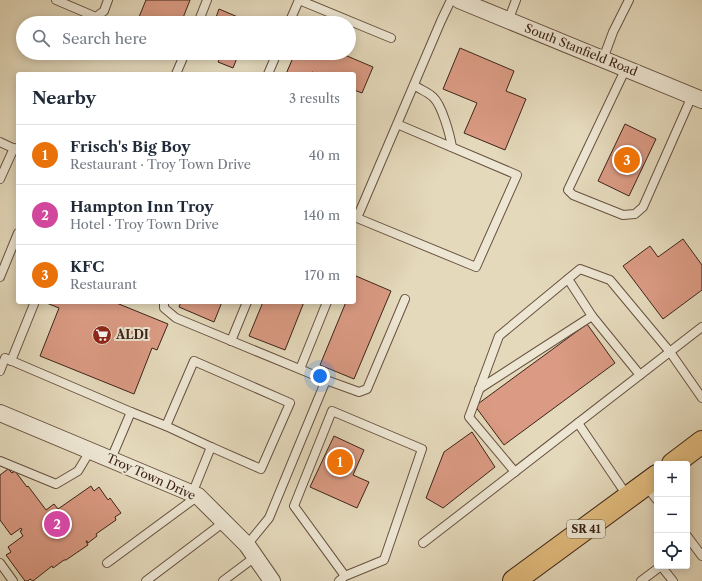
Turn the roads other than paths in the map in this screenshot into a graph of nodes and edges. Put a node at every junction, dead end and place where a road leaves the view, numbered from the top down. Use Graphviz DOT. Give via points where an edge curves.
graph roads {
  1 [pos="56,0"];
  2 [pos="108,0"];
  3 [pos="207,0"];
  4 [pos="299,0"];
  5 [pos="451,0"];
  6 [pos="459,0"];
  7 [pos="516,0"];
  8 [pos="629,0"];
  9 [pos="94,16"];
  10 [pos="97,16"];
  11 [pos="201,16"];
  12 [pos="293,16"];
  13 [pos="338,16"];
  14 [pos="508,21"];
  15 [pos="356,24"];
  16 [pos="391,38"];
  17 [pos="603,59"];
  18 [pos="182,60"];
  19 [pos="274,60"];
  20 [pos="626,68"];
  21 [pos="177,72"];
  22 [pos="269,72"];
  23 [pos="414,85"];
  24 [pos="697,98"];
  25 [pos="397,124"];
  26 [pos="0,142"];
  27 [pos="452,147"];
  28 [pos="16,149"];
  29 [pos="0,178"];
  30 [pos="16,238"];
  31 [pos="0,277"];
  32 [pos="568,279"];
  33 [pos="405,299"];
  34 [pos="34,304"];
  35 [pos="164,304"];
  36 [pos="246,304"];
  37 [pos="326,304"];
  38 [pos="592,316"];
  39 [pos="702,327"];
  40 [pos="231,340"];
  41 [pos="670,352"];
  42 [pos="11,361"];
  43 [pos="300,369"];
  44 [pos="0,371"];
  45 [pos="640,375"];
  46 [pos="326,380"];
  47 [pos="479,389"];
  48 [pos="702,398"];
  49 [pos="131,412"];
  50 [pos="0,413"];
  51 [pos="578,423"];
  52 [pos="166,426"];
  53 [pos="702,442"];
  54 [pos="211,447"];
  55 [pos="90,450"];
  56 [pos="111,459"];
  57 [pos="0,461"];
  58 [pos="677,461"];
  59 [pos="514,472"];
  60 [pos="647,490"];
  61 [pos="195,495"];
  62 [pos="224,522"];
  63 [pos="423,543"];
  64 [pos="690,543"];
  65 [pos="251,551"];
  66 [pos="702,556"];
  67 [pos="0,563"];
  68 [pos="107,563"];
  69 [pos="657,569"];
  70 [pos="663,569"];
  71 [pos="342,578"];
  72 [pos="13,581"];
  73 [pos="146,581"];
  74 [pos="223,581"];
  75 [pos="272,581"];
  76 [pos="514,581"];
  77 [pos="641,581"];
  78 [pos="673,581"];
  1 -- 9 [label="lane"];
  2 -- 10 [label="lane" via="104,11"];
  3 -- 11 [label="lane"];
  4 -- 12 [label="lane"];
  4 -- 13 [label="lane"];
  5 -- 23 [label="lane"];
  6 -- 14 [label="street, South Stanfield Road"];
  7 -- 14 [label="lane"];
  8 -- 17 [label="lane"];
  14 -- 17 [label="street, South Stanfield Road"];
  15 -- 16 [label="lane"];
  17 -- 20 [label="street, South Stanfield Road"];
  18 -- 21 [label="lane"];
  19 -- 22 [label="lane"];
  20 -- 24 [label="street, South Stanfield Road"];
  20 -- 24 [label="lane" via="568,190 573,195 623,215 635,214 643,207"];
  23 -- 25 [label="lane"];
  23 -- 27 [label="lane" via="433,96 445,122"];
  25 -- 27 [label="lane"];
  25 -- 27 [label="lane" via="357,218 476,267 517,175"];
  26 -- 28 [label="lane"];
  28 -- 29 [label="lane"];
  30 -- 31 [label="lane"];
  32 -- 38 [label="lane"];
  32 -- 41 [label="lane" via="580,269 610,280"];
  32 -- 47 [label="lane" via="499,336"];
  33 -- 46 [label="lane" via="367,389 359,392"];
  34 -- 42 [label="lane"];
  35 -- 40 [label="lane" via="164,308 176,318"];
  36 -- 40 [label="lane"];
  37 -- 43 [label="lane"];
  38 -- 45 [label="lane"];
  38 -- 47 [label="lane"];
  39 -- 41 [label="lane"];
  40 -- 43 [label="lane"];
  41 -- 45 [label="lane"];
  41 -- 48 [label="lane"];
  42 -- 44 [label="lane" via="5,358"];
  42 -- 49 [label="lane"];
  43 -- 46 [label="lane"];
  45 -- 51 [label="lane"];
  46 -- 65 [label="lane" via="269,518"];
  47 -- 59 [label="lane" via="469,417"];
  49 -- 52 [label="lane"];
  49 -- 56 [label="lane"];
  50 -- 55 [label="street, Troy Town Drive"];
  51 -- 59 [label="lane"];
  51 -- 60 [label="lane"];
  52 -- 54 [label="lane"];
  52 -- 54 [label="lane" via="194,360 290,403 260,469"];
  53 -- 58 [label="main road"];
  54 -- 61 [label="lane"];
  55 -- 56 [label="street, Troy Town Drive"];
  55 -- 57 [label="lane" via="78,471 56,484"];
  56 -- 61 [label="street, Troy Town Drive"];
  59 -- 63 [label="lane"];
  60 -- 76 [label="main road, SR 41"];
  61 -- 62 [label="street, Troy Town Drive"];
  61 -- 68 [label="lane"];
  62 -- 65 [label="street, Troy Town Drive"];
  62 -- 73 [label="lane"];
  64 -- 66 [label="lane"];
  65 -- 74 [label="lane"];
  65 -- 75 [label="street, Troy Town Drive"];
  67 -- 72 [label="lane"];
  69 -- 77 [label="lane"];
  70 -- 78 [label="lane"];
  71 -- 71 [label="lane" via="384,560 422,449 332,411 294,506"];
}
